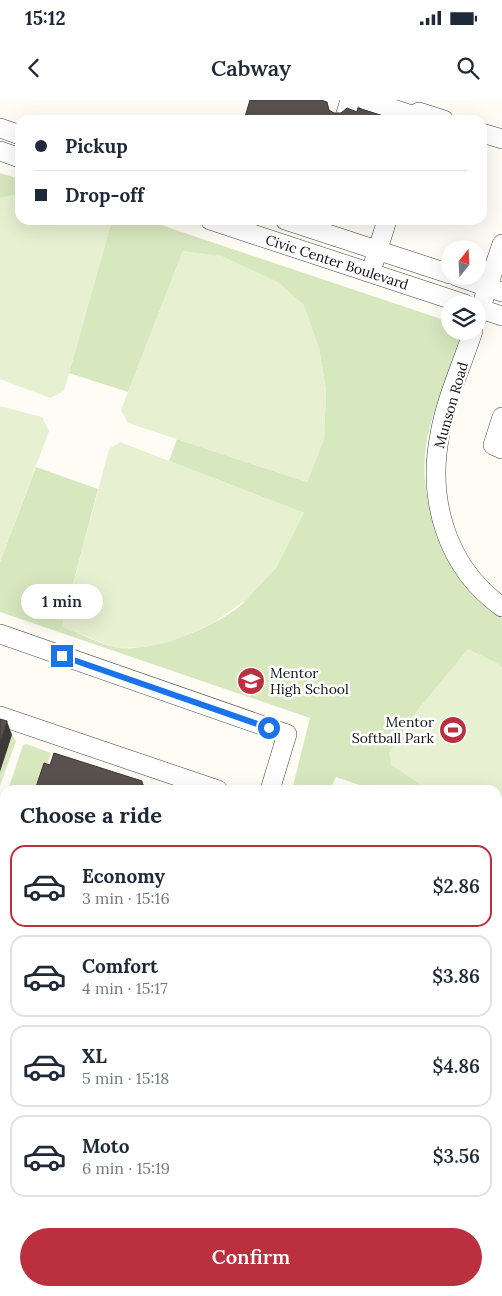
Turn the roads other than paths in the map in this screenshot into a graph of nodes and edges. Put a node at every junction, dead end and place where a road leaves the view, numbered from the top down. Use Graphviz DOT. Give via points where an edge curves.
graph roads {
  1 [pos="350,100"];
  2 [pos="365,100"];
  3 [pos="419,112"];
  4 [pos="346,115"];
  5 [pos="0,128"];
  6 [pos="15,133"];
  7 [pos="487,134"];
  8 [pos="502,139"];
  9 [pos="0,151"];
  10 [pos="15,156"];
  11 [pos="225,225"];
  12 [pos="313,225"];
  13 [pos="386,225"];
  14 [pos="502,244"];
  15 [pos="378,250"];
  16 [pos="441,271"];
  17 [pos="372,273"];
  18 [pos="483,285"];
  19 [pos="495,289"];
  20 [pos="441,297"];
  21 [pos="486,298"];
  22 [pos="486,312"];
  23 [pos="502,316"];
  24 [pos="470,340"];
  25 [pos="502,417"];
  26 [pos="502,448"];
  27 [pos="502,607"];
  28 [pos="0,634"];
  29 [pos="0,716"];
  30 [pos="203,785"];
  31 [pos="272,785"];
  1 -- 4 [label="street"];
  2 -- 3 [label="street"];
  5 -- 6 [label="street"];
  7 -- 8 [label="street"];
  9 -- 10 [label="street"];
  11 -- 17 [label="street, Civic Center Boulevard"];
  12 -- 15 [label="street, Civic Center Boulevard"];
  13 -- 15 [label="street"];
  14 -- 19 [label="street"];
  15 -- 16 [label="street, Civic Center Boulevard"];
  15 -- 17 [label="street"];
  17 -- 20 [label="street, Civic Center Boulevard"];
  18 -- 19 [label="street"];
  19 -- 21 [label="street"];
  22 -- 23 [label="street, Civic Center Boulevard"];
  24 -- 27 [label="street, Munson Road" via="440,431 435,488 451,548 475,582"];
  25 -- 26 [label="street" via="493,445"];
  28 -- 31 [label="street" via="287,734"];
  29 -- 30 [label="street"];
}
